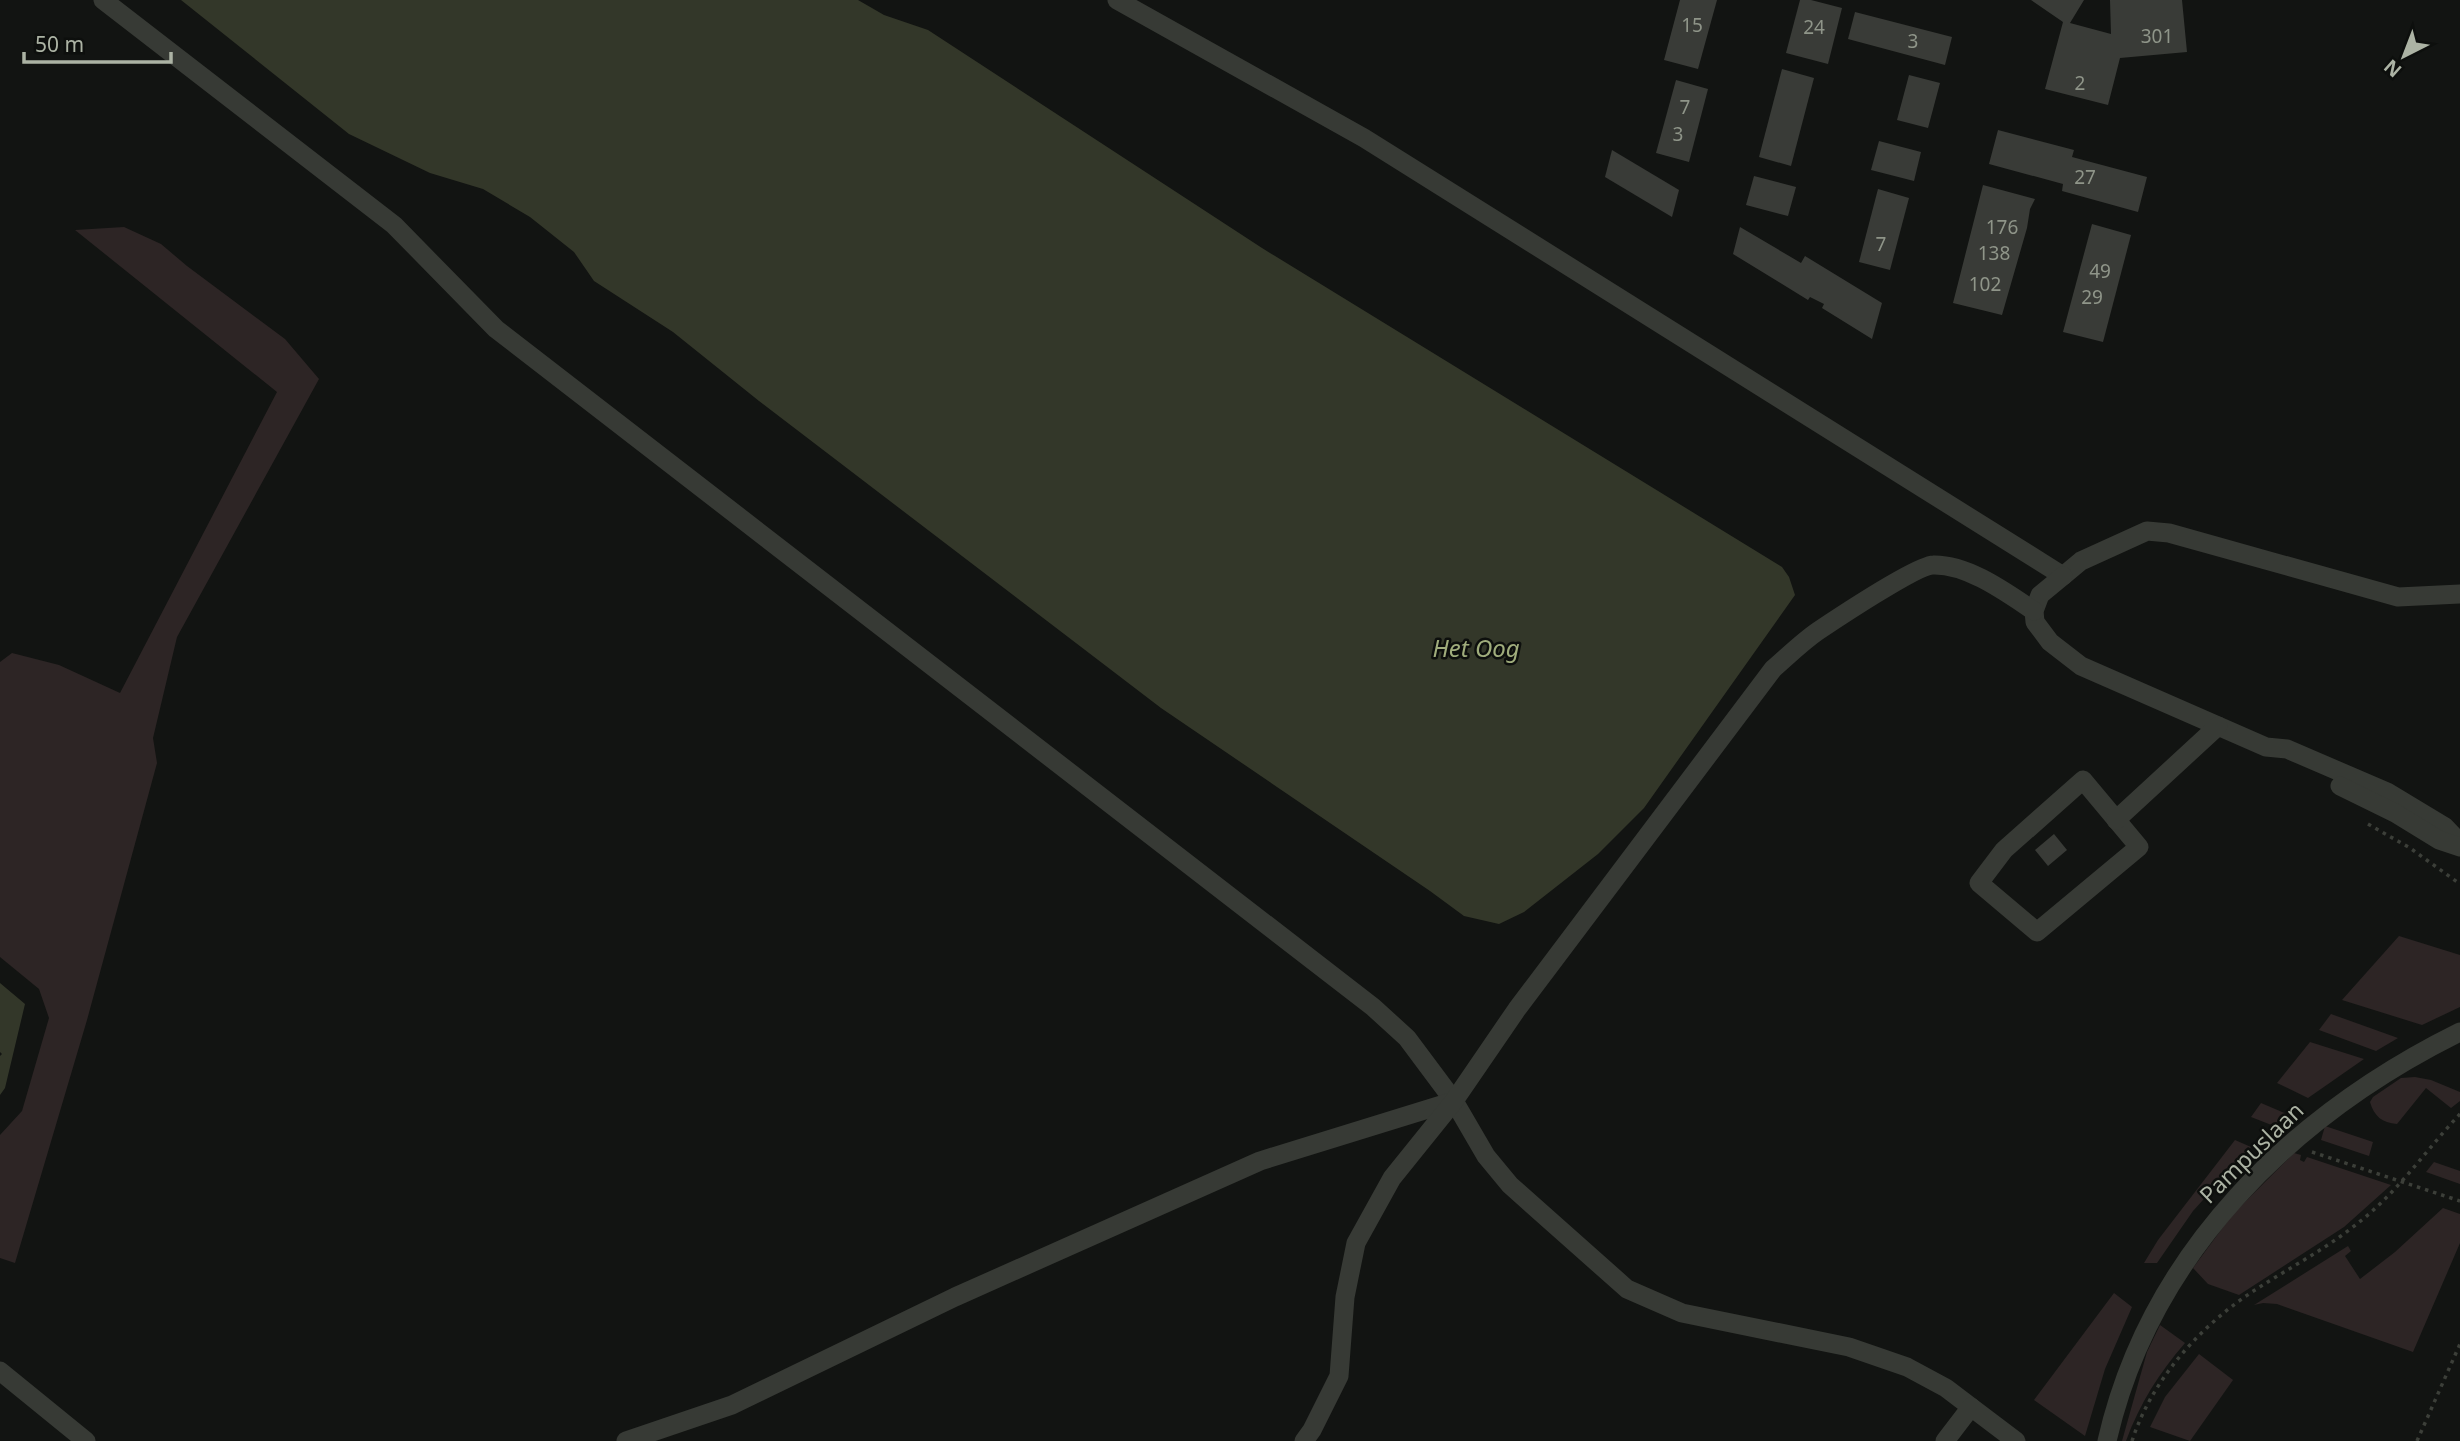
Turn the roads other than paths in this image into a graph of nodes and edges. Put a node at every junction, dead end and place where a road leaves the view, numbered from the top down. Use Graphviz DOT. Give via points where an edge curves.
graph roads {
  1 [pos="103,0"];
  2 [pos="1117,0"];
  3 [pos="2063,576"];
  4 [pos="2460,594"];
  5 [pos="2034,611"];
  6 [pos="2218,726"];
  7 [pos="2116,820"];
  8 [pos="2460,845"];
  9 [pos="2460,1032"];
  10 [pos="1454,1101"];
  11 [pos="0,1371"];
  12 [pos="1971,1407"];
  13 [pos="86,1441"];
  14 [pos="626,1441"];
  15 [pos="1304,1441"];
  16 [pos="1945,1441"];
  17 [pos="2016,1441"];
  18 [pos="2108,1441"];
  1 -- 10 [label="street" via="394,225 496,329 1373,1007 1407,1038"];
  2 -- 3 [label="street" via="1364,138"];
  3 -- 4 [label="street" via="2081,561 2147,531 2169,533 2399,597"];
  3 -- 5 [label="street" via="2040,595"];
  5 -- 6 [label="street" via="2035,622 2050,642 2081,666"];
  5 -- 10 [label="street" via="1967,572 1931,564 1816,632 1773,669 1517,1009"];
  6 -- 7 [label="street"];
  6 -- 8 [label="street" via="2266,747 2287,749 2387,792 2445,827"];
  7 -- 7 [label="street" via="2083,780 2004,850 1979,883 2037,932 2139,848"];
  9 -- 18 [label="street, Pampuslaan" via="2376,1078 2320,1117 2235,1197 2198,1243 2156,1311 2121,1390"];
  10 -- 12 [label="street" via="1486,1156 1510,1185 1627,1289 1682,1313 1849,1346 1907,1367"];
  10 -- 14 [label="street" via="1260,1161 956,1297 732,1405"];
  10 -- 15 [label="street" via="1392,1178 1356,1243 1345,1297 1339,1376"];
  11 -- 13 [label="street"];
  12 -- 16 [label="street"];
  12 -- 17 [label="street"];
}
